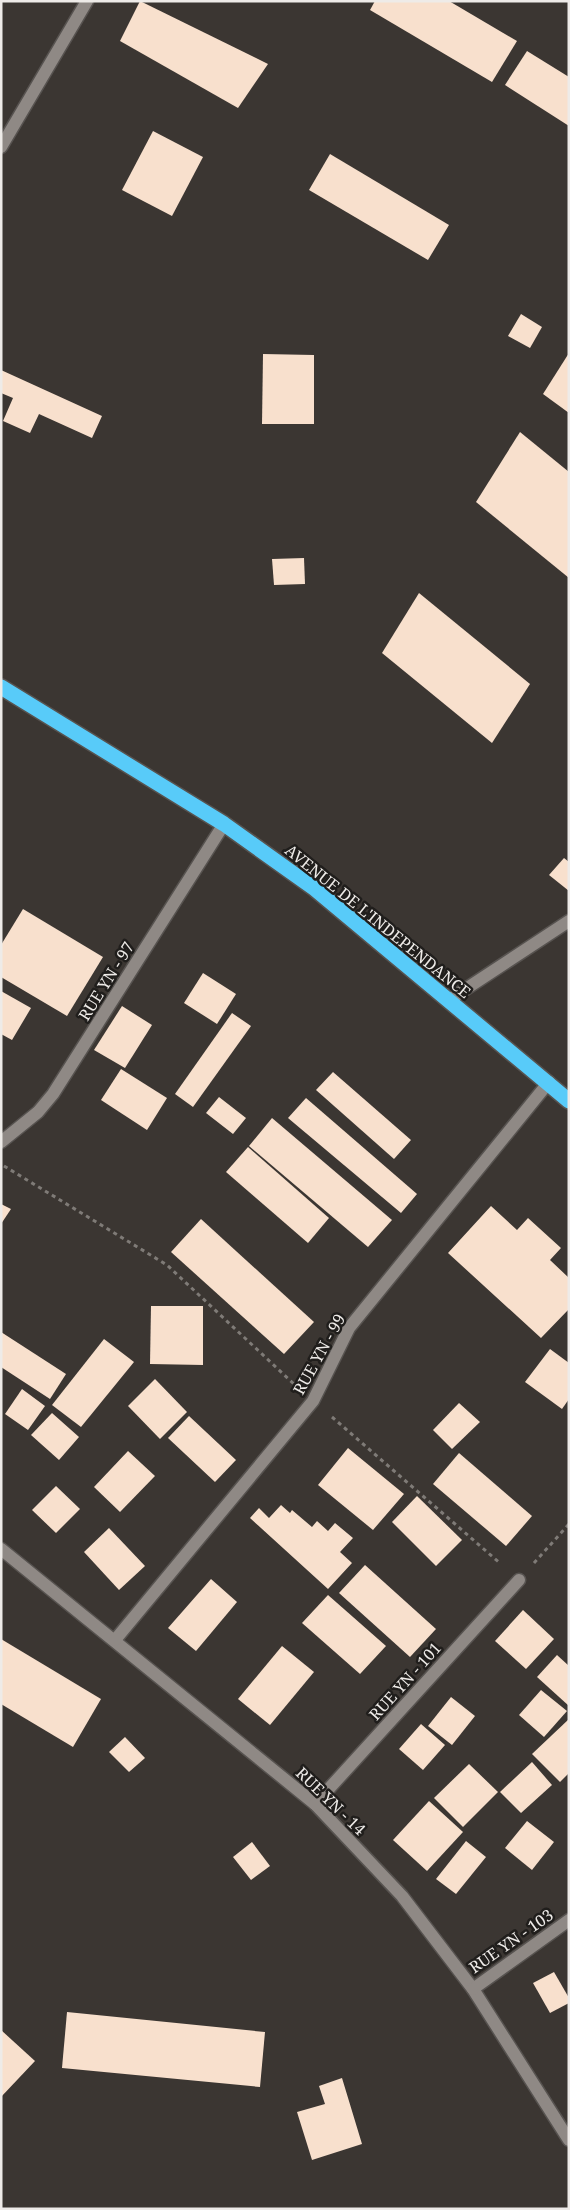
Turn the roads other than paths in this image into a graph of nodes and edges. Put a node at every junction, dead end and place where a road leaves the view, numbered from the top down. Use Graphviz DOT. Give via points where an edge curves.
graph roads {
  1 [pos="87,1"];
  2 [pos="1,147"];
  3 [pos="3,692"];
  4 [pos="224,824"];
  5 [pos="569,921"];
  6 [pos="449,1000"];
  7 [pos="549,1082"];
  8 [pos="569,1101"];
  9 [pos="1,1142"];
  10 [pos="1,1549"];
  11 [pos="519,1580"];
  12 [pos="115,1640"];
  13 [pos="315,1804"];
  14 [pos="569,1920"];
  15 [pos="473,1989"];
  16 [pos="569,2140"];
  1 -- 2 [label="street"];
  3 -- 4 [label="highway, AVENUE DE L'INDEPENDANCE"];
  4 -- 6 [label="highway, AVENUE DE L'INDEPENDANCE" via="315,889"];
  4 -- 9 [label="street, RUE YN - 97" via="53,1094 38,1112"];
  5 -- 6 [label="street"];
  6 -- 7 [label="highway, AVENUE DE L'INDEPENDANCE"];
  7 -- 8 [label="highway, AVENUE DE L'INDEPENDANCE"];
  7 -- 12 [label="street, RUE YN - 99" via="354,1322 313,1401"];
  10 -- 12 [label="street, RUE YN - 14"];
  11 -- 13 [label="street, RUE YN - 101"];
  12 -- 13 [label="street, RUE YN - 14"];
  13 -- 15 [label="street, RUE YN - 14" via="402,1896"];
  14 -- 15 [label="street, RUE YN - 103"];
  15 -- 16 [label="street, RUE YN - 14"];
}
